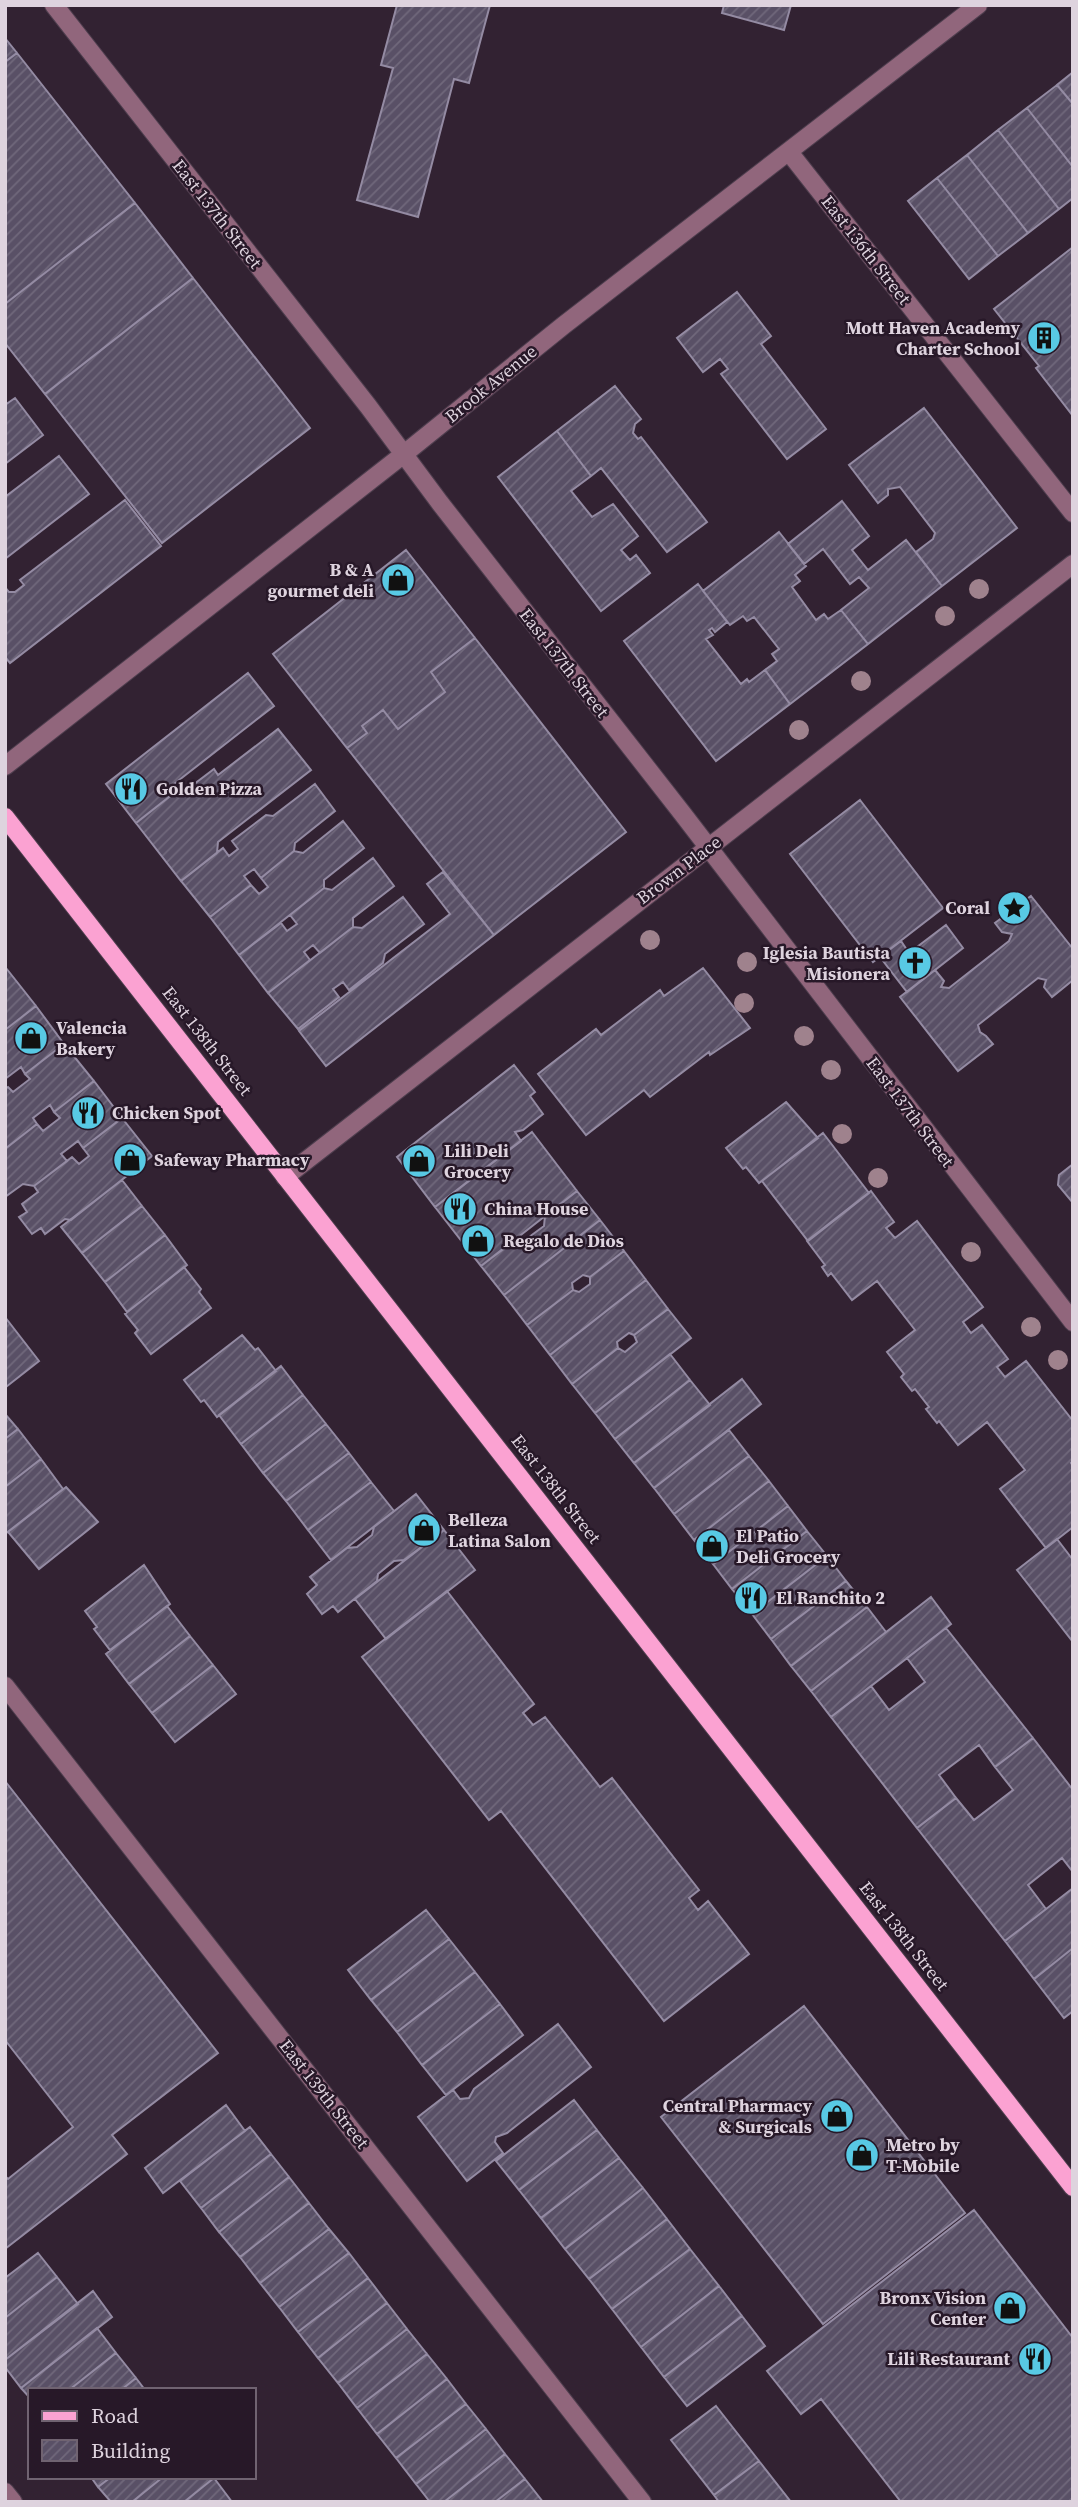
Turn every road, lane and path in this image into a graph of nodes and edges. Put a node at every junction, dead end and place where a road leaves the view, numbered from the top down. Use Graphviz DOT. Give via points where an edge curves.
graph roads {
  1 [pos="54,5"];
  2 [pos="978,5"];
  3 [pos="789,152"];
  4 [pos="404,454"];
  5 [pos="1073,513"];
  6 [pos="1073,564"];
  7 [pos="5,766"];
  8 [pos="5,817"];
  9 [pos="708,848"];
  10 [pos="285,1177"];
  11 [pos="1073,1322"];
  12 [pos="5,1686"];
  13 [pos="1073,2187"];
  14 [pos="5,2492"];
  15 [pos="13,2502"];
  16 [pos="642,2502"];
  1 -- 4 [label="street, East 137th Street"];
  2 -- 3 [label="street, Brook Avenue"];
  3 -- 4 [label="street, Brook Avenue"];
  3 -- 5 [label="street, East 136th Street"];
  4 -- 7 [label="street, Brook Avenue"];
  4 -- 9 [label="street, East 137th Street"];
  6 -- 9 [label="street, Brown Place"];
  8 -- 10 [label="main road, East 138th Street"];
  9 -- 10 [label="street, Brown Place"];
  9 -- 11 [label="street, East 137th Street"];
  10 -- 13 [label="main road, East 138th Street"];
  12 -- 16 [label="street, East 139th Street"];
  14 -- 15 [label="street"];
}
